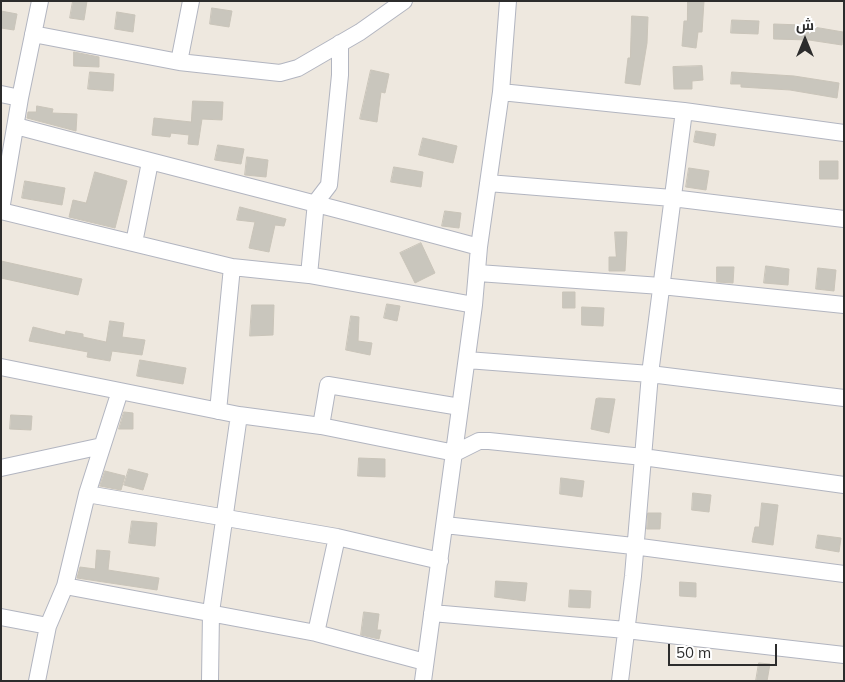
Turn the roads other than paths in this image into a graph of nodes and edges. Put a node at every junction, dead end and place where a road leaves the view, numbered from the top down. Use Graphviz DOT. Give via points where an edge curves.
graph roads {
  1 [pos="40,1"];
  2 [pos="191,1"];
  3 [pos="404,1"];
  4 [pos="508,1"];
  5 [pos="33,34"];
  6 [pos="340,42"];
  7 [pos="179,62"];
  8 [pos="501,92"];
  9 [pos="1,94"];
  10 [pos="20,98"];
  11 [pos="684,111"];
  12 [pos="16,126"];
  13 [pos="844,133"];
  14 [pos="150,162"];
  15 [pos="488,183"];
  16 [pos="672,198"];
  17 [pos="316,202"];
  18 [pos="1,211"];
  19 [pos="844,219"];
  20 [pos="134,243"];
  21 [pos="479,247"];
  22 [pos="232,267"];
  23 [pos="478,273"];
  24 [pos="309,275"];
  25 [pos="661,286"];
  26 [pos="844,304"];
  27 [pos="474,305"];
  28 [pos="467,360"];
  29 [pos="1,367"];
  30 [pos="650,374"];
  31 [pos="120,391"];
  32 [pos="844,398"];
  33 [pos="460,407"];
  34 [pos="218,411"];
  35 [pos="239,415"];
  36 [pos="321,426"];
  37 [pos="102,446"];
  38 [pos="455,454"];
  39 [pos="643,457"];
  40 [pos="1,468"];
  41 [pos="844,485"];
  42 [pos="87,494"];
  43 [pos="224,517"];
  44 [pos="445,525"];
  45 [pos="337,537"];
  46 [pos="634,546"];
  47 [pos="440,561"];
  48 [pos="844,574"];
  49 [pos="65,586"];
  50 [pos="211,612"];
  51 [pos="432,613"];
  52 [pos="1,617"];
  53 [pos="48,626"];
  54 [pos="626,630"];
  55 [pos="316,633"];
  56 [pos="844,655"];
  57 [pos="425,662"];
  58 [pos="37,681"];
  59 [pos="210,681"];
  60 [pos="423,681"];
  61 [pos="620,681"];
  1 -- 5 [label="street"];
  2 -- 7 [label="street"];
  3 -- 6 [label="street"];
  4 -- 8 [label="street"];
  5 -- 7 [label="street"];
  5 -- 10 [label="street"];
  6 -- 7 [label="street" via="298,68 280,73"];
  6 -- 17 [label="street" via="340,75 329,185"];
  8 -- 11 [label="street"];
  8 -- 15 [label="street"];
  9 -- 10 [label="street"];
  10 -- 12 [label="street"];
  11 -- 13 [label="street"];
  11 -- 16 [label="street"];
  12 -- 14 [label="street"];
  12 -- 18 [label="street"];
  14 -- 17 [label="street"];
  14 -- 20 [label="street"];
  15 -- 16 [label="street"];
  15 -- 21 [label="street"];
  16 -- 19 [label="street"];
  16 -- 25 [label="street"];
  17 -- 21 [label="street"];
  17 -- 24 [label="street"];
  18 -- 20 [label="street"];
  20 -- 22 [label="street"];
  21 -- 23 [label="street"];
  22 -- 24 [label="street"];
  22 -- 34 [label="street"];
  23 -- 25 [label="street"];
  23 -- 27 [label="street"];
  24 -- 27 [label="street"];
  25 -- 26 [label="street"];
  25 -- 30 [label="street"];
  27 -- 28 [label="street"];
  28 -- 30 [label="street"];
  28 -- 33 [label="street"];
  29 -- 31 [label="street"];
  30 -- 32 [label="street"];
  30 -- 39 [label="street"];
  31 -- 34 [label="street"];
  31 -- 37 [label="street"];
  33 -- 36 [label="street" via="328,385"];
  33 -- 38 [label="street"];
  34 -- 35 [label="street"];
  35 -- 36 [label="street"];
  35 -- 43 [label="street"];
  36 -- 38 [label="street"];
  37 -- 40 [label="street"];
  37 -- 42 [label="street"];
  38 -- 39 [label="street" via="479,441"];
  38 -- 44 [label="street"];
  39 -- 41 [label="street"];
  39 -- 46 [label="street"];
  42 -- 43 [label="street"];
  42 -- 49 [label="street"];
  43 -- 45 [label="street"];
  43 -- 50 [label="street"];
  44 -- 46 [label="street"];
  44 -- 47 [label="street"];
  45 -- 47 [label="street"];
  45 -- 55 [label="street"];
  46 -- 48 [label="street"];
  46 -- 54 [label="street"];
  47 -- 51 [label="street"];
  49 -- 50 [label="street"];
  49 -- 53 [label="street"];
  50 -- 55 [label="street"];
  50 -- 59 [label="street"];
  51 -- 54 [label="street"];
  51 -- 57 [label="street"];
  52 -- 53 [label="street"];
  53 -- 58 [label="street"];
  54 -- 56 [label="street"];
  54 -- 61 [label="street"];
  55 -- 57 [label="street"];
  57 -- 60 [label="street"];
}
